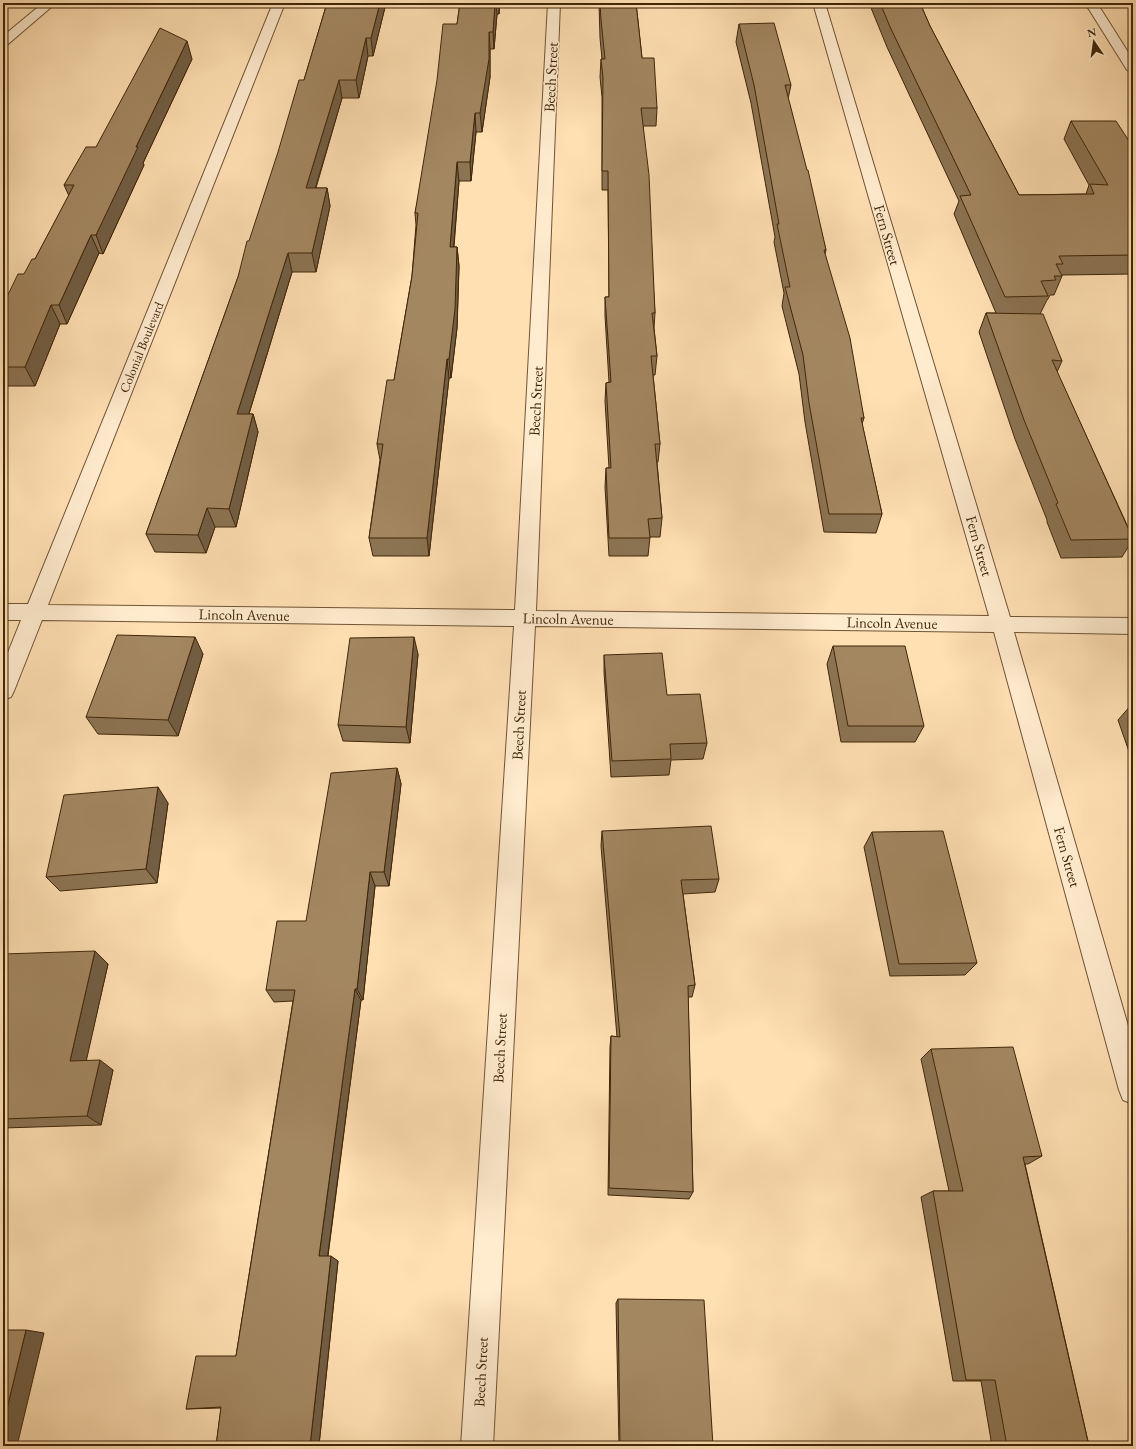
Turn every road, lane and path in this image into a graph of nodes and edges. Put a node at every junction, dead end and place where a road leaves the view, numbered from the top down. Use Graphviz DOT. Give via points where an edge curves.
graph roads {
  1 [pos="50,3"];
  2 [pos="279,3"];
  3 [pos="554,3"];
  4 [pos="819,3"];
  5 [pos="1091,3"];
  6 [pos="3,42"];
  7 [pos="1133,70"];
  8 [pos="3,612"];
  9 [pos="34,613"];
  10 [pos="525,619"];
  11 [pos="1002,624"];
  12 [pos="1133,626"];
  13 [pos="3,691"];
  14 [pos="1133,1090"];
  15 [pos="477,1446"];
  1 -- 6 [label="street"];
  2 -- 9 [label="street, Colonial Boulevard"];
  3 -- 10 [label="street, Beech Street"];
  4 -- 11 [label="street, Fern Street"];
  5 -- 7 [label="street"];
  8 -- 9 [label="street, Lincoln Avenue"];
  9 -- 10 [label="street, Lincoln Avenue"];
  9 -- 13 [label="street, Colonial Boulevard"];
  10 -- 11 [label="street, Lincoln Avenue"];
  10 -- 15 [label="street, Beech Street"];
  11 -- 12 [label="street, Lincoln Avenue"];
  11 -- 14 [label="street, Fern Street"];
}
